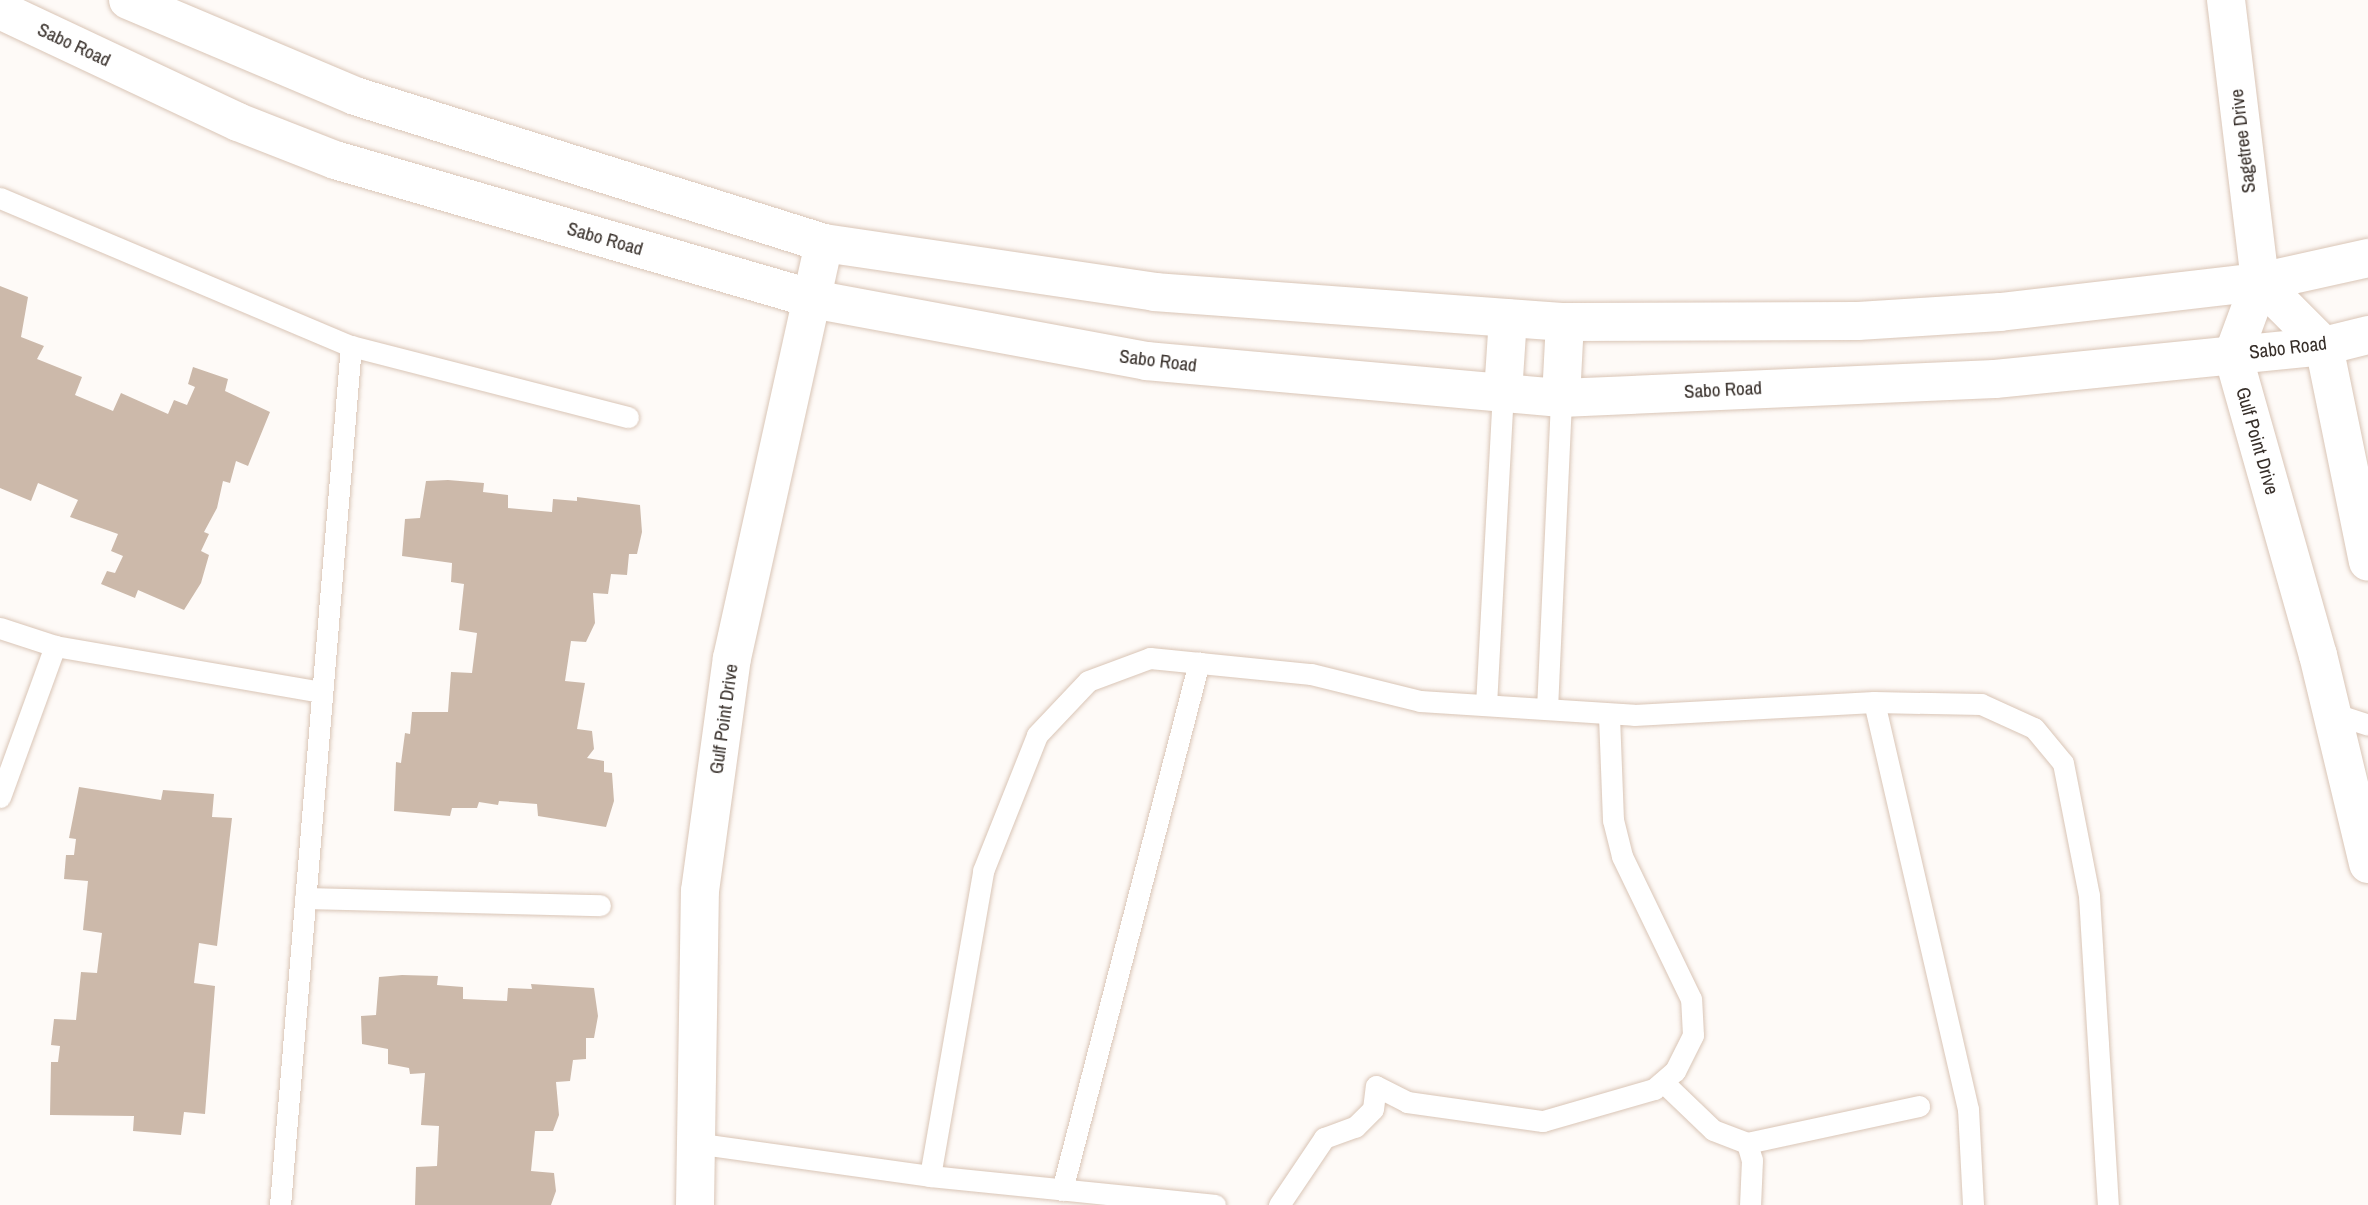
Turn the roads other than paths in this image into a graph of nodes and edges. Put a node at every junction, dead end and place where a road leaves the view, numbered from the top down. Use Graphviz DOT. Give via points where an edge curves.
graph roads {
  1 [pos="128,0"];
  2 [pos="2226,0"];
  3 [pos="0,10"];
  4 [pos="0,198"];
  5 [pos="824,243"];
  6 [pos="2368,258"];
  7 [pos="2260,282"];
  8 [pos="812,299"];
  9 [pos="1508,318"];
  10 [pos="1565,322"];
  11 [pos="2368,335"];
  12 [pos="2324,345"];
  13 [pos="351,346"];
  14 [pos="2233,355"];
  15 [pos="1503,393"];
  16 [pos="1561,398"];
  17 [pos="628,417"];
  18 [pos="2368,562"];
  19 [pos="0,628"];
  20 [pos="55,646"];
  21 [pos="1199,663"];
  22 [pos="322,692"];
  23 [pos="1874,702"];
  24 [pos="1486,705"];
  25 [pos="1548,709"];
  26 [pos="2332,713"];
  27 [pos="1609,714"];
  28 [pos="2368,724"];
  29 [pos="0,797"];
  30 [pos="2368,864"];
  31 [pos="305,898"];
  32 [pos="600,905"];
  33 [pos="1663,1082"];
  34 [pos="1919,1106"];
  35 [pos="695,1143"];
  36 [pos="1748,1143"];
  37 [pos="930,1176"];
  38 [pos="1062,1190"];
  39 [pos="280,1205"];
  40 [pos="695,1205"];
  41 [pos="1215,1205"];
  42 [pos="1279,1205"];
  43 [pos="1750,1205"];
  44 [pos="1973,1205"];
  45 [pos="2108,1205"];
  1 -- 5 [label="street" via="355,96"];
  2 -- 7 [label="street, Sagetree Drive"];
  3 -- 8 [label="street, Sabo Road" via="238,122 335,160"];
  4 -- 13 [label="lane"];
  5 -- 8 [label="street, Gulf Point Drive"];
  5 -- 9 [label="street" via="1154,292"];
  6 -- 7 [label="street"];
  7 -- 10 [label="street" via="1936,316"];
  7 -- 12 [label="street"];
  7 -- 14 [label="street"];
  8 -- 15 [label="street, Sabo Road" via="1146,361"];
  8 -- 35 [label="street, Gulf Point Drive" via="732,658 709,822 700,891"];
  9 -- 10 [label="street"];
  9 -- 15 [label="street"];
  10 -- 16 [label="street"];
  11 -- 12 [label="street, Sabo Road"];
  12 -- 14 [label="street, Sabo Road"];
  12 -- 18 [label="street"];
  13 -- 17 [label="lane"];
  13 -- 22 [label="lane"];
  14 -- 16 [label="street, Sabo Road" via="1995,379"];
  14 -- 26 [label="street, Gulf Point Drive"];
  15 -- 16 [label="street, Sabo Road"];
  15 -- 24 [label="lane"];
  16 -- 25 [label="lane"];
  19 -- 20 [label="lane"];
  20 -- 22 [label="lane"];
  20 -- 29 [label="lane"];
  21 -- 24 [label="lane" via="1311,674 1420,701"];
  21 -- 37 [label="lane" via="1150,658 1088,681 1037,735 983,871"];
  21 -- 38 [label="lane"];
  22 -- 31 [label="lane"];
  23 -- 27 [label="lane"];
  23 -- 44 [label="lane" via="1968,1109"];
  23 -- 45 [label="lane" via="1981,704 2034,728 2063,763 2089,896"];
  24 -- 25 [label="lane"];
  25 -- 27 [label="lane"];
  26 -- 28 [label="lane"];
  26 -- 30 [label="street, Gulf Point Drive"];
  27 -- 33 [label="lane" via="1613,820 1622,856 1691,999 1693,1035 1675,1071"];
  31 -- 32 [label="lane"];
  31 -- 39 [label="lane"];
  33 -- 36 [label="lane" via="1713,1130"];
  33 -- 42 [label="lane" via="1654,1089 1543,1121 1407,1102 1376,1086 1373,1109 1355,1128 1324,1138"];
  34 -- 36 [label="lane"];
  35 -- 37 [label="lane"];
  35 -- 40 [label="street, Gulf Point Drive"];
  36 -- 43 [label="lane"];
  37 -- 38 [label="lane"];
  38 -- 41 [label="lane"];
}
